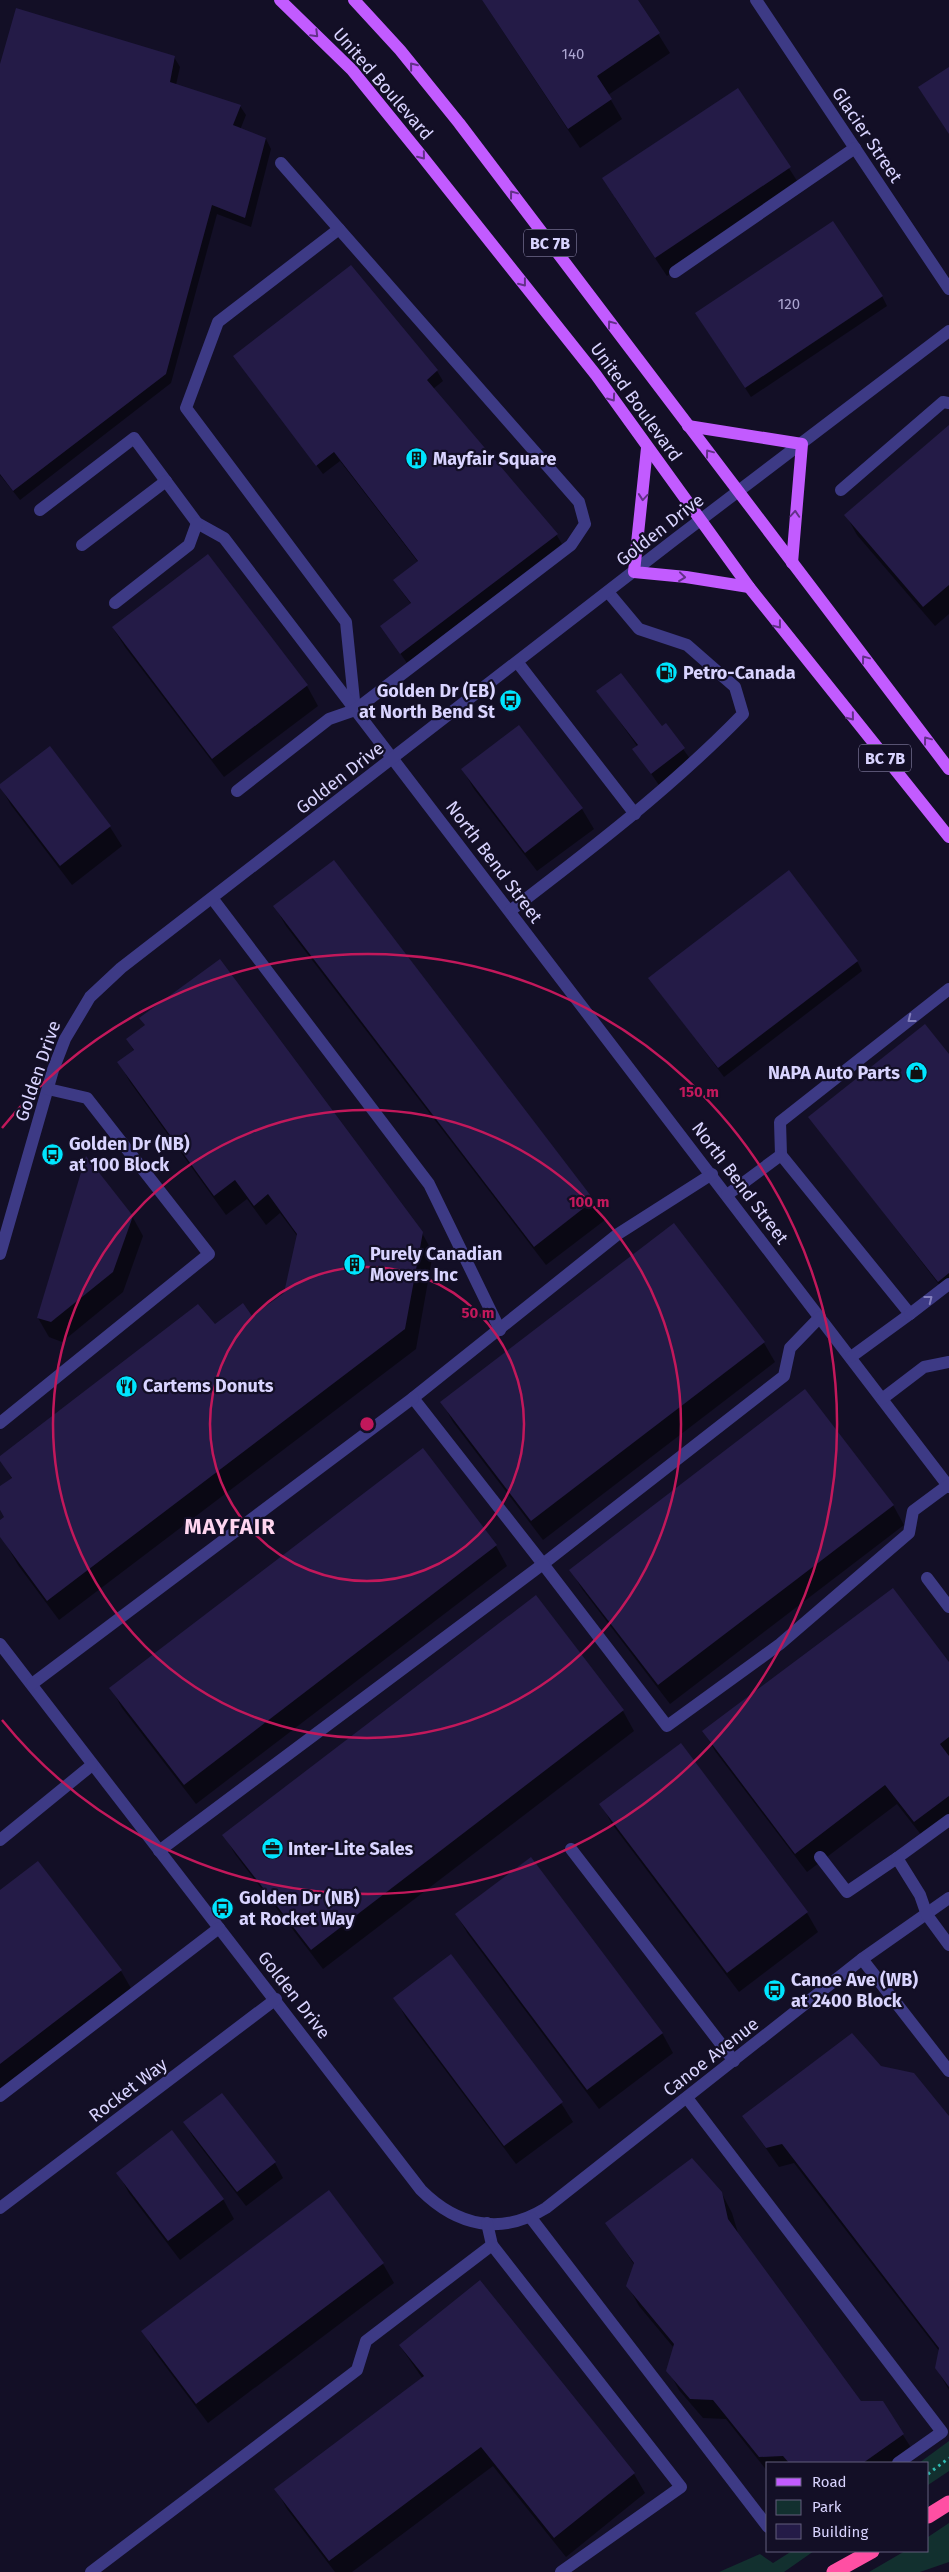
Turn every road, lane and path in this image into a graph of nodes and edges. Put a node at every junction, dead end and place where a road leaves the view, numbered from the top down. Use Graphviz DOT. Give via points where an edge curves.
graph roads {
  1 [pos="280,0"];
  2 [pos="354,0"];
  3 [pos="756,0"];
  4 [pos="855,148"];
  5 [pos="281,163"];
  6 [pos="339,229"];
  7 [pos="675,272"];
  8 [pos="949,289"];
  9 [pos="949,331"];
  10 [pos="949,403"];
  11 [pos="688,426"];
  12 [pos="802,444"];
  13 [pos="647,448"];
  14 [pos="166,481"];
  15 [pos="841,490"];
  16 [pos="738,492"];
  17 [pos="40,510"];
  18 [pos="700,521"];
  19 [pos="197,523"];
  20 [pos="82,545"];
  21 [pos="792,563"];
  22 [pos="634,572"];
  23 [pos="748,587"];
  24 [pos="608,592"];
  25 [pos="115,602"];
  26 [pos="518,663"];
  27 [pos="355,710"];
  28 [pos="393,759"];
  29 [pos="949,769"];
  30 [pos="237,791"];
  31 [pos="635,814"];
  32 [pos="949,837"];
  33 [pos="212,898"];
  34 [pos="510,911"];
  35 [pos="949,989"];
  36 [pos="48,1089"];
  37 [pos="781,1154"];
  38 [pos="712,1174"];
  39 [pos="727,1195"];
  40 [pos="0,1254"];
  41 [pos="949,1284"];
  42 [pos="910,1314"];
  43 [pos="820,1317"];
  44 [pos="500,1330"];
  45 [pos="851,1358"];
  46 [pos="949,1362"];
  47 [pos="413,1398"];
  48 [pos="882,1399"];
  49 [pos="0,1423"];
  50 [pos="948,1486"];
  51 [pos="544,1564"];
  52 [pos="927,1578"];
  53 [pos="949,1607"];
  54 [pos="0,1644"];
  55 [pos="32,1684"];
  56 [pos="92,1765"];
  57 [pos="949,1820"];
  58 [pos="0,1840"];
  59 [pos="570,1849"];
  60 [pos="159,1851"];
  61 [pos="820,1857"];
  62 [pos="897,1858"];
  63 [pos="949,1898"];
  64 [pos="927,1915"];
  65 [pos="219,1928"];
  66 [pos="949,1945"];
  67 [pos="862,1959"];
  68 [pos="276,1999"];
  69 [pos="734,2061"];
  70 [pos="949,2071"];
  71 [pos="0,2096"];
  72 [pos="687,2098"];
  73 [pos="0,2208"];
  74 [pos="531,2218"];
  75 [pos="487,2223"];
  76 [pos="492,2245"];
  77 [pos="949,2458"];
  78 [pos="899,2462"];
  79 [pos="929,2473"];
  80 [pos="949,2502"];
  81 [pos="929,2515"];
  82 [pos="766,2524"];
  83 [pos="870,2552"];
  84 [pos="91,2572"];
  85 [pos="561,2572"];
  86 [pos="834,2572"];
  1 -- 13 [label="main road, United Boulevard / BC 7B, one-way" via="352,70 591,368"];
  11 -- 2 [label="main road, United Boulevard / BC 7B, one-way" via="459,123 400,50"];
  3 -- 4 [label="street, Glacier Street"];
  4 -- 7 [label="street"];
  4 -- 8 [label="street, Glacier Street"];
  5 -- 6 [label="street"];
  6 -- 27 [label="street" via="218,322 186,408 346,622"];
  6 -- 27 [label="street" via="579,502 585,524 570,545"];
  9 -- 12 [label="street, Golden Drive"];
  10 -- 15 [label="street" via="943,402"];
  11 -- 12 [label="main road"];
  16 -- 11 [label="main road, United Boulevard / BC 7B, one-way"];
  12 -- 16 [label="street, Golden Drive"];
  21 -- 12 [label="main road, one-way"];
  13 -- 18 [label="main road, United Boulevard / BC 7B"];
  13 -- 22 [label="main road, one-way"];
  14 -- 17 [label="street" via="134,438"];
  14 -- 19 [label="street"];
  14 -- 20 [label="street"];
  16 -- 18 [label="street, Golden Drive"];
  16 -- 21 [label="main road, United Boulevard / BC 7B"];
  18 -- 22 [label="street, Golden Drive"];
  18 -- 23 [label="main road, United Boulevard / BC 7B"];
  19 -- 25 [label="street" via="190,545"];
  19 -- 27 [label="street, North Bend Street" via="224,538"];
  29 -- 21 [label="main road, United Boulevard / BC 7B, one-way"];
  22 -- 23 [label="main road, one-way"];
  22 -- 24 [label="street, Golden Drive"];
  23 -- 32 [label="main road, United Boulevard / BC 7B, one-way"];
  24 -- 26 [label="street, Golden Drive"];
  24 -- 31 [label="street" via="639,629 688,645 735,687 743,714 703,756"];
  26 -- 28 [label="street, Golden Drive"];
  26 -- 31 [label="street"];
  27 -- 28 [label="street, North Bend Street"];
  27 -- 30 [label="street" via="329,719"];
  28 -- 33 [label="street, Golden Drive"];
  28 -- 34 [label="street, North Bend Street"];
  31 -- 34 [label="street"];
  33 -- 36 [label="street, Golden Drive" via="120,968 90,997 65,1039"];
  33 -- 44 [label="street" via="429,1184"];
  34 -- 38 [label="street, North Bend Street"];
  35 -- 37 [label="street, one-way" via="780,1122"];
  36 -- 40 [label="street, Golden Drive"];
  36 -- 49 [label="street" via="87,1098 209,1254"];
  37 -- 39 [label="street"];
  37 -- 42 [label="street"];
  38 -- 39 [label="street, North Bend Street"];
  38 -- 44 [label="street" via="618,1234"];
  39 -- 43 [label="street, North Bend Street"];
  42 -- 41 [label="street, one-way"];
  42 -- 45 [label="street"];
  43 -- 45 [label="street, North Bend Street"];
  43 -- 51 [label="street" via="790,1348 784,1376"];
  44 -- 47 [label="street"];
  45 -- 48 [label="street, North Bend Street"];
  46 -- 48 [label="street" via="924,1367"];
  47 -- 51 [label="street"];
  47 -- 55 [label="street"];
  48 -- 50 [label="street, North Bend Street"];
  50 -- 51 [label="street" via="913,1512 908,1533 780,1644 666,1726"];
  51 -- 60 [label="street"];
  52 -- 53 [label="street"];
  54 -- 55 [label="street, Golden Drive"];
  55 -- 56 [label="street, Golden Drive"];
  56 -- 58 [label="street"];
  56 -- 60 [label="street, Golden Drive"];
  57 -- 62 [label="street"];
  59 -- 69 [label="street"];
  60 -- 65 [label="street, Golden Drive"];
  61 -- 62 [label="street" via="847,1892"];
  62 -- 64 [label="street" via="920,1895"];
  63 -- 64 [label="street, Canoe Avenue"];
  64 -- 66 [label="street"];
  64 -- 67 [label="street, Canoe Avenue"];
  65 -- 68 [label="street, Golden Drive"];
  65 -- 71 [label="street"];
  67 -- 69 [label="street, Canoe Avenue"];
  67 -- 70 [label="street"];
  68 -- 73 [label="street, Rocket Way"];
  68 -- 75 [label="street, Golden Drive" via="421,2190 447,2213"];
  69 -- 72 [label="street, Canoe Avenue"];
  72 -- 74 [label="street, Canoe Avenue"];
  72 -- 78 [label="street" via="942,2432"];
  74 -- 75 [label="street, Canoe Avenue" via="502,2224"];
  74 -- 82 [label="street"];
  75 -- 76 [label="street"];
  76 -- 84 [label="street" via="366,2341 357,2370"];
  76 -- 85 [label="street" via="681,2487"];
  77 -- 79 [label="path"];
  80 -- 81 [label="highway"];
  83 -- 86 [label="highway"];
}
